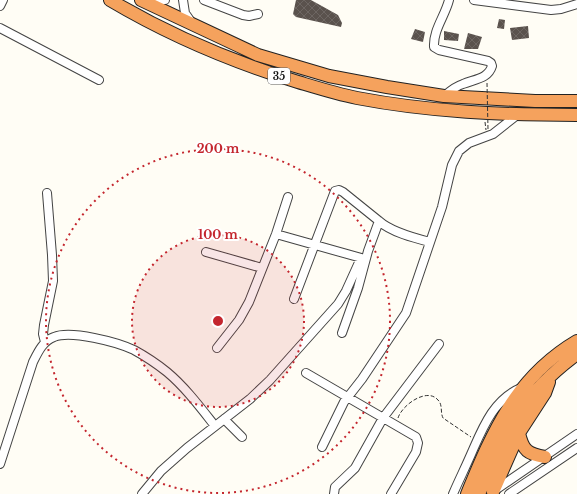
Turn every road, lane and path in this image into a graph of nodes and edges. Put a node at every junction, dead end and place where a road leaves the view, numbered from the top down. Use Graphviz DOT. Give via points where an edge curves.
graph roads {
  1 [pos="3,0"];
  2 [pos="110,0"];
  3 [pos="140,0"];
  4 [pos="153,0"];
  5 [pos="165,0"];
  6 [pos="183,0"];
  7 [pos="204,0"];
  8 [pos="450,0"];
  9 [pos="474,0"];
  10 [pos="577,4"];
  11 [pos="0,6"];
  12 [pos="258,14"];
  13 [pos="193,26"];
  14 [pos="0,28"];
  15 [pos="99,80"];
  16 [pos="487,83"];
  17 [pos="460,91"];
  18 [pos="577,101"];
  19 [pos="517,115"];
  20 [pos="577,115"];
  21 [pos="494,118"];
  22 [pos="505,125"];
  23 [pos="47,193"];
  24 [pos="288,197"];
  25 [pos="379,221"];
  26 [pos="276,234"];
  27 [pos="430,242"];
  28 [pos="315,245"];
  29 [pos="206,252"];
  30 [pos="363,259"];
  31 [pos="262,268"];
  32 [pos="294,299"];
  33 [pos="342,333"];
  34 [pos="577,340"];
  35 [pos="45,342"];
  36 [pos="439,344"];
  37 [pos="217,348"];
  38 [pos="577,354"];
  39 [pos="306,373"];
  40 [pos="550,377"];
  41 [pos="522,388"];
  42 [pos="348,396"];
  43 [pos="383,418"];
  44 [pos="224,419"];
  45 [pos="215,426"];
  46 [pos="398,426"];
  47 [pos="519,433"];
  48 [pos="577,434"];
  49 [pos="242,436"];
  50 [pos="477,441"];
  51 [pos="322,447"];
  52 [pos="577,448"];
  53 [pos="545,457"];
  54 [pos="0,464"];
  55 [pos="492,493"];
  56 [pos="142,494"];
  57 [pos="334,494"];
  58 [pos="391,494"];
  59 [pos="453,494"];
  60 [pos="467,494"];
  61 [pos="479,494"];
  62 [pos="509,494"];
  1 -- 11 [label="street"];
  2 -- 21 [label="highway, 35" via="176,35 255,68 308,85 382,102"];
  3 -- 13 [label="highway, 35"];
  4 -- 5 [label="street"];
  6 -- 13 [label="street" via="183,8"];
  7 -- 12 [label="street" via="243,15"];
  8 -- 17 [label="street" via="436,30 434,46 437,49 488,61 492,65 486,76"];
  9 -- 10 [label="street" via="551,10"];
  13 -- 17 [label="highway, 35" via="258,55 356,82 444,96"];
  14 -- 15 [label="street"];
  16 -- 21 [label="path, bridge" via="488,129 485,130 485,121"];
  17 -- 18 [label="highway, 35" via="535,101"];
  19 -- 20 [label="highway, 35"];
  19 -- 21 [label="highway, 35"];
  19 -- 22 [label="street"];
  21 -- 22 [label="street"];
  22 -- 27 [label="street" via="493,134 469,143 459,151 452,165"];
  23 -- 35 [label="street" via="53,281 44,325"];
  24 -- 26 [label="street"];
  25 -- 27 [label="street" via="413,238"];
  25 -- 28 [label="street" via="337,190"];
  25 -- 30 [label="street"];
  26 -- 28 [label="street"];
  26 -- 31 [label="street"];
  27 -- 42 [label="street" via="403,319 362,380"];
  28 -- 30 [label="street"];
  28 -- 32 [label="street"];
  29 -- 31 [label="street"];
  30 -- 33 [label="street" via="358,288"];
  30 -- 44 [label="street" via="332,311 270,380"];
  31 -- 37 [label="street" via="244,312"];
  34 -- 41 [label="highway" via="554,356"];
  35 -- 45 [label="street" via="63,335 77,336 133,350 167,372"];
  35 -- 54 [label="street" via="34,362"];
  36 -- 43 [label="street"];
  38 -- 40 [label="highway"];
  39 -- 42 [label="street"];
  40 -- 47 [label="highway" via="545,393"];
  40 -- 61 [label="highway" via="517,416"];
  41 -- 50 [label="street" via="495,408"];
  41 -- 60 [label="highway" via="497,426"];
  42 -- 43 [label="street"];
  42 -- 51 [label="street"];
  43 -- 46 [label="street"];
  43 -- 57 [label="street" via="355,468 335,487"];
  44 -- 45 [label="street"];
  44 -- 49 [label="street"];
  45 -- 56 [label="street" via="161,471"];
  46 -- 50 [label="path" via="398,416 404,407 430,395 439,401 443,418"];
  46 -- 58 [label="street" via="414,435 418,443 416,452"];
  47 -- 53 [label="highway" via="522,445 527,451"];
  47 -- 55 [label="highway"];
  48 -- 53 [label="street"];
  50 -- 59 [label="street"];
  52 -- 62 [label="street"];
  53 -- 55 [label="street"];
}
